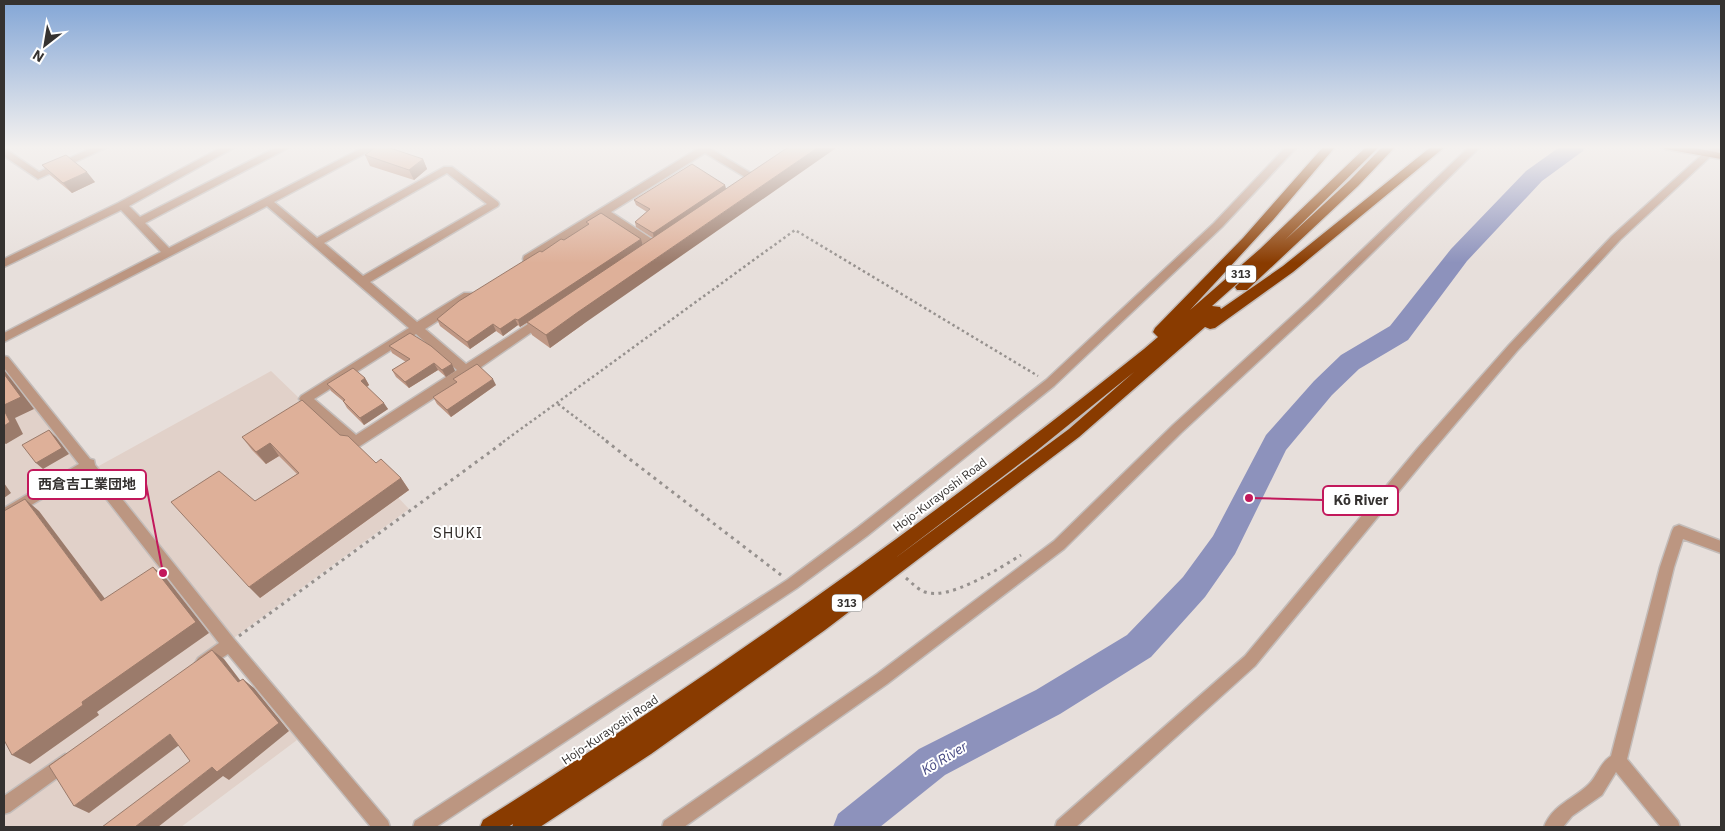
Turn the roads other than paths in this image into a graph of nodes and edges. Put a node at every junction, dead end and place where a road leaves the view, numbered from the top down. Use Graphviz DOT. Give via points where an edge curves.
graph roads {
  1 [pos="160,185"];
  2 [pos="211,185"];
  3 [pos="299,185"];
  4 [pos="419,185"];
  5 [pos="469,185"];
  6 [pos="648,185"];
  7 [pos="1256,185"];
  8 [pos="1297,185"];
  9 [pos="1336,185"];
  10 [pos="1352,185"];
  11 [pos="1392,185"];
  12 [pos="1436,185"];
  13 [pos="1674,185"];
  14 [pos="267,201"];
  15 [pos="122,205"];
  16 [pos="604,212"];
  17 [pos="139,222"];
  18 [pos="316,242"];
  19 [pos="654,246"];
  20 [pos="168,252"];
  21 [pos="4,263"];
  22 [pos="522,263"];
  23 [pos="362,282"];
  24 [pos="482,288"];
  25 [pos="551,315"];
  26 [pos="417,329"];
  27 [pos="4,338"];
  28 [pos="4,360"];
  29 [pos="1159,360"];
  30 [pos="467,372"];
  31 [pos="1099,393"];
  32 [pos="89,464"];
  33 [pos="4,515"];
  34 [pos="1721,547"];
  35 [pos="229,644"];
  36 [pos="189,673"];
  37 [pos="76,754"];
  38 [pos="1618,761"];
  39 [pos="4,806"];
  40 [pos="382,827"];
  41 [pos="421,827"];
  42 [pos="490,827"];
  43 [pos="522,827"];
  44 [pos="670,827"];
  45 [pos="1063,827"];
  46 [pos="1552,827"];
  47 [pos="1672,827"];
  1 -- 15 [label="street"];
  2 -- 17 [label="street"];
  3 -- 14 [label="street"];
  4 -- 18 [label="street"];
  5 -- 23 [label="street" via="494,204"];
  6 -- 16 [label="street"];
  7 -- 41 [label="street" via="1218,225 1050,383 862,532 792,584"];
  8 -- 31 [label="highway" via="1212,280"];
  9 -- 31 [label="highway, Hojo-Kurayoshi Road / 313" via="1212,300"];
  10 -- 29 [label="highway, 313"];
  11 -- 29 [label="highway" via="1288,269"];
  12 -- 44 [label="street" via="1059,545 882,679"];
  13 -- 45 [label="street" via="1616,238 1513,348 1250,660"];
  14 -- 18 [label="street"];
  14 -- 20 [label="street"];
  15 -- 17 [label="street"];
  15 -- 21 [label="street"];
  16 -- 19 [label="street"];
  16 -- 22 [label="street"];
  17 -- 20 [label="street"];
  18 -- 23 [label="street"];
  20 -- 27 [label="street"];
  23 -- 26 [label="street"];
  24 -- 26 [label="street"];
  25 -- 30 [label="street"];
  26 -- 30 [label="street"];
  26 -- 30 [label="street" via="305,399 355,442"];
  28 -- 32 [label="street"];
  29 -- 43 [label="highway, 313" via="1074,433 819,624 644,747"];
  31 -- 42 [label="highway, Hojo-Kurayoshi Road / 313" via="959,502 809,612 636,733"];
  32 -- 33 [label="street"];
  32 -- 35 [label="street"];
  34 -- 38 [label="street" via="1679,531"];
  35 -- 36 [label="street"];
  35 -- 40 [label="street"];
  37 -- 39 [label="street"];
  38 -- 46 [label="street" via="1609,767 1596,789 1566,810"];
  38 -- 47 [label="street"];
}
